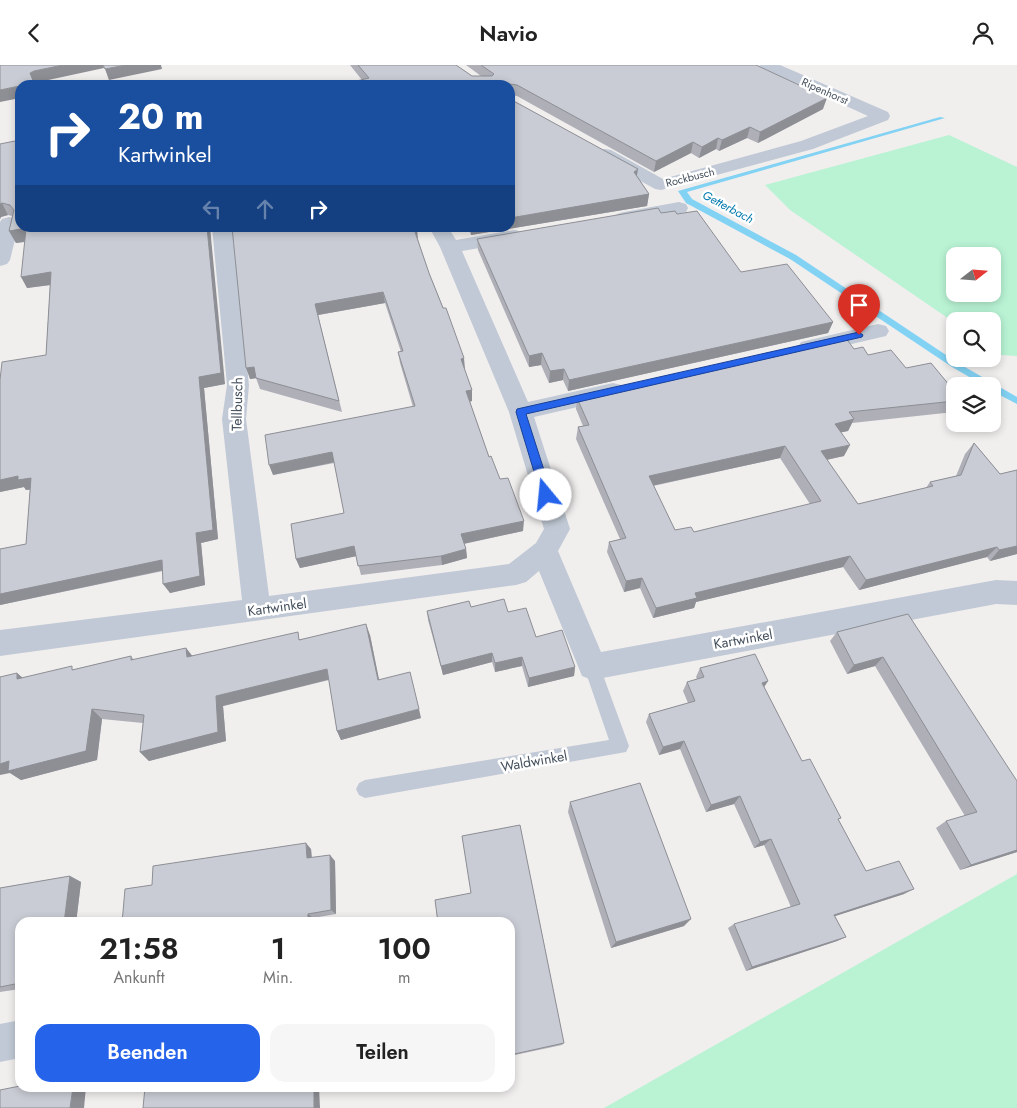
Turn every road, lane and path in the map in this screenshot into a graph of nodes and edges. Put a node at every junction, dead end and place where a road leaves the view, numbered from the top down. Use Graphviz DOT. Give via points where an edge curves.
graph roads {
  1 [pos="767,65"];
  2 [pos="882,117"];
  3 [pos="594,147"];
  4 [pos="679,208"];
  5 [pos="603,221"];
  6 [pos="10,223"];
  7 [pos="223,232"];
  8 [pos="536,232"];
  9 [pos="444,237"];
  10 [pos="0,260"];
  11 [pos="878,331"];
  12 [pos="793,350"];
  13 [pos="633,386"];
  14 [pos="521,412"];
  15 [pos="545,551"];
  16 [pos="1017,593"];
  17 [pos="257,610"];
  18 [pos="0,643"];
  19 [pos="592,667"];
  20 [pos="365,789"];
  21 [pos="15,1040"];
  22 [pos="0,1043"];
  1 -- 2 [label="street, Ripenhorst"];
  2 -- 3 [label="street, Rockbusch" via="807,145 661,185"];
  4 -- 5 [label="street"];
  6 -- 10 [label="street"];
  7 -- 17 [label="street, Tellbusch" via="238,385 234,419"];
  8 -- 9 [label="street, Kartwinkel"];
  9 -- 14 [label="street, Kartwinkel"];
  11 -- 12 [label="street"];
  13 -- 14 [label="street"];
  14 -- 15 [label="street, Kartwinkel" via="557,529"];
  15 -- 17 [label="street, Kartwinkel" via="516,574"];
  15 -- 19 [label="street"];
  16 -- 19 [label="street, Kartwinkel" via="996,592"];
  17 -- 18 [label="street, Kartwinkel"];
  19 -- 20 [label="lane, Waldwinkel" via="620,746"];
  21 -- 22 [label="street"];
}
